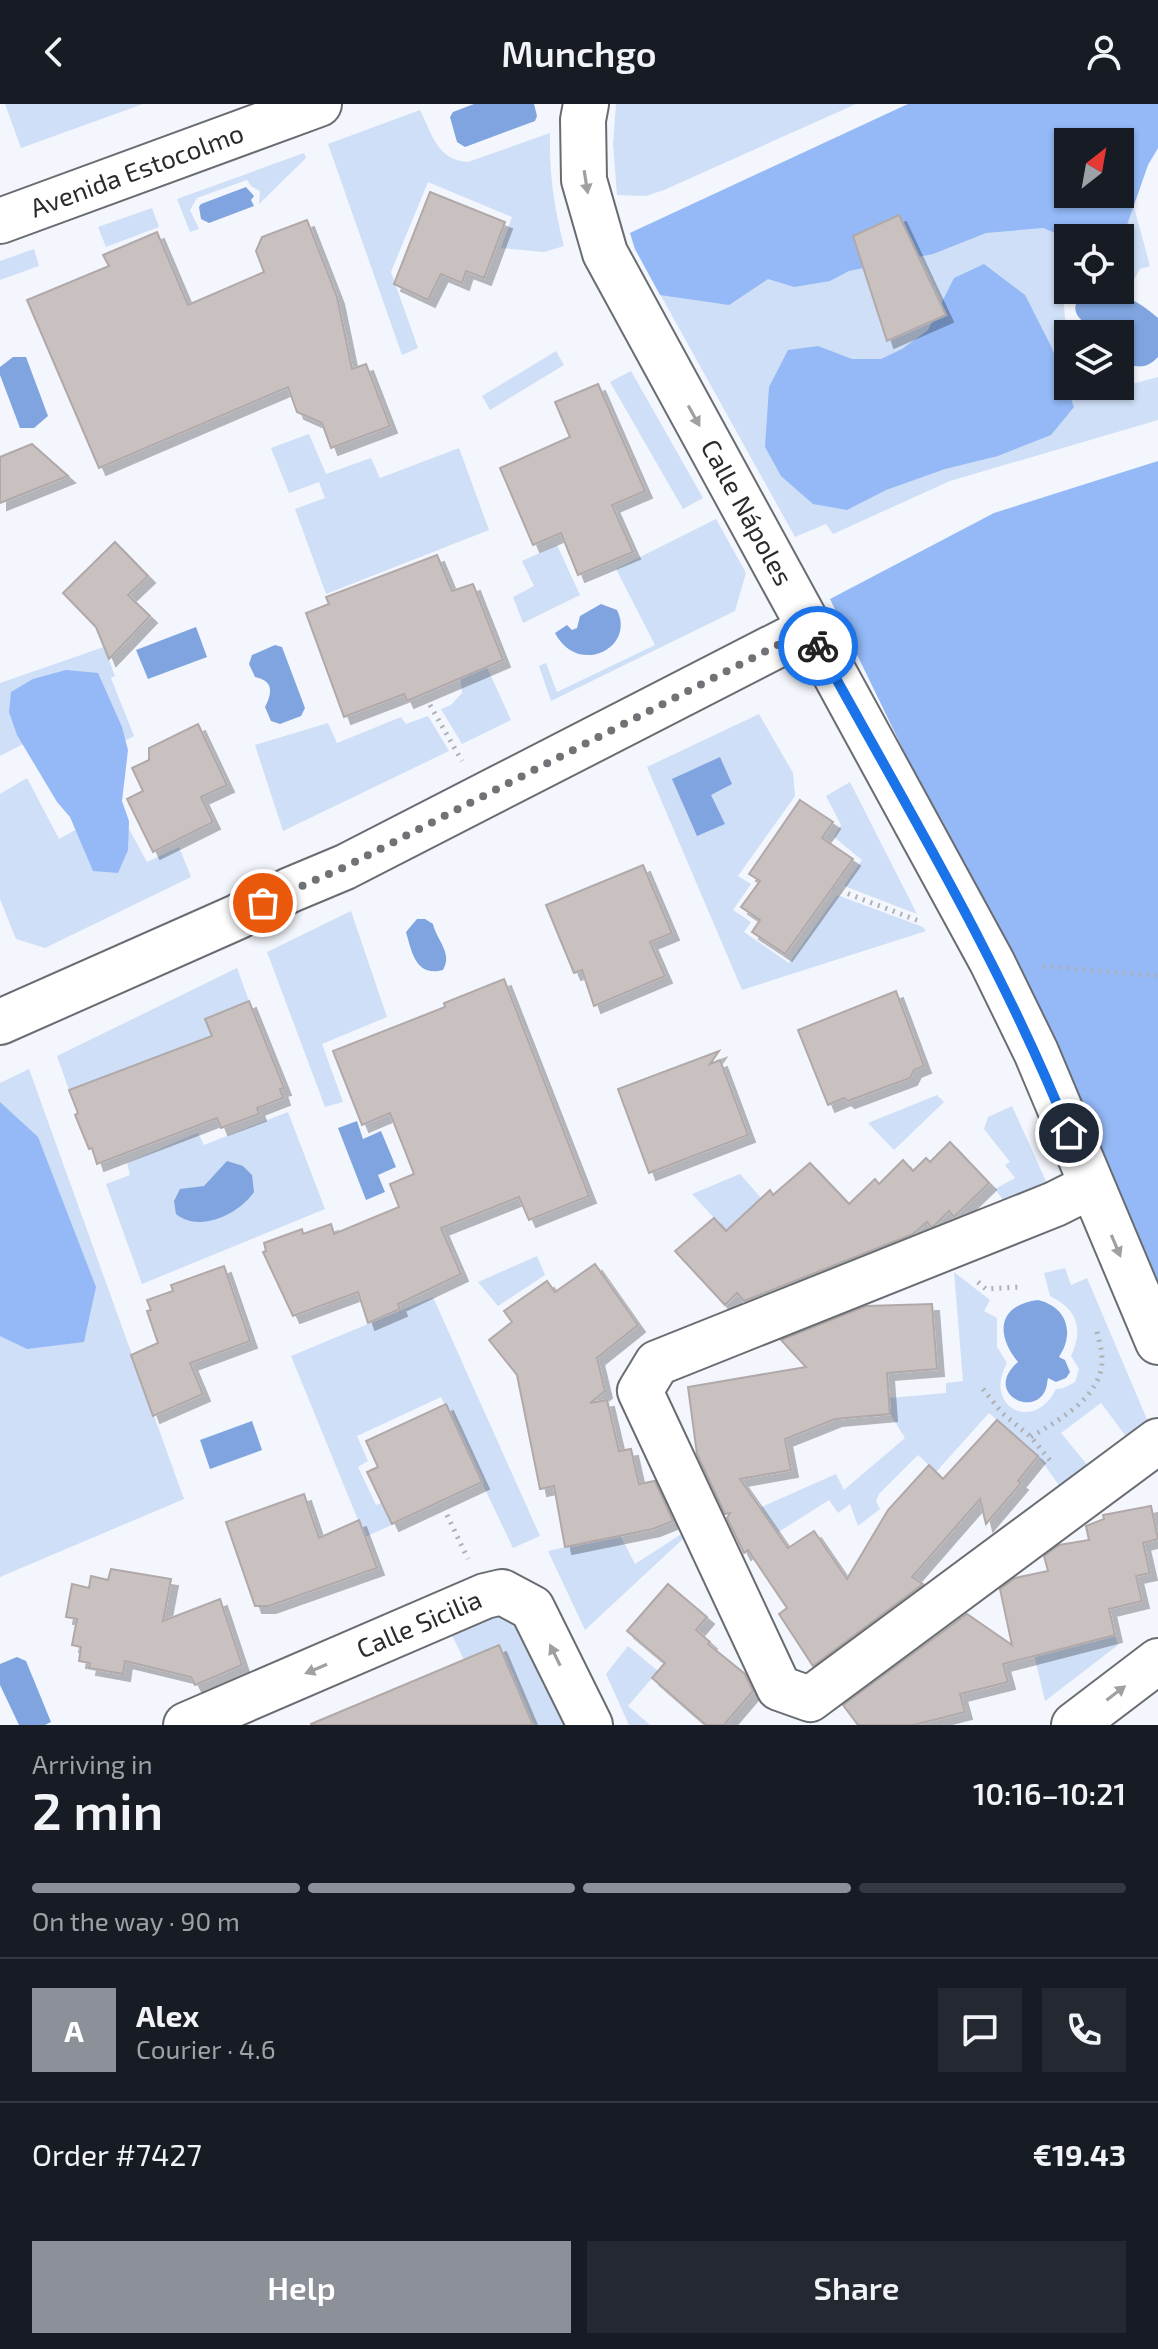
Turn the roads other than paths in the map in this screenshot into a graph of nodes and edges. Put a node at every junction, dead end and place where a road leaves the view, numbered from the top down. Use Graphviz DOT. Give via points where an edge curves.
graph roads {
  1 [pos="319,104"];
  2 [pos="586,104"];
  3 [pos="0,221"];
  4 [pos="809,629"];
  5 [pos="3,1012"];
  6 [pos="1091,1186"];
  7 [pos="1158,1342"];
  8 [pos="1158,1441"];
  9 [pos="1158,1661"];
  10 [pos="186,1725"];
  11 [pos="590,1725"];
  12 [pos="1074,1725"];
  1 -- 3 [label="street, Avenida Estocolmo"];
  2 -- 4 [label="street, Calle Nápoles, one-way" via="584,180 605,253"];
  4 -- 5 [label="street" via="345,867"];
  4 -- 6 [label="street, Calle Nápoles" via="992,962"];
  6 -- 7 [label="street, Calle Nápoles, one-way"];
  6 -- 8 [label="street" via="657,1363 640,1391 779,1688 810,1699"];
  12 -- 9 [label="street, one-way"];
  11 -- 10 [label="street, Calle Sicilia, one-way" via="532,1608 502,1592"];
}
